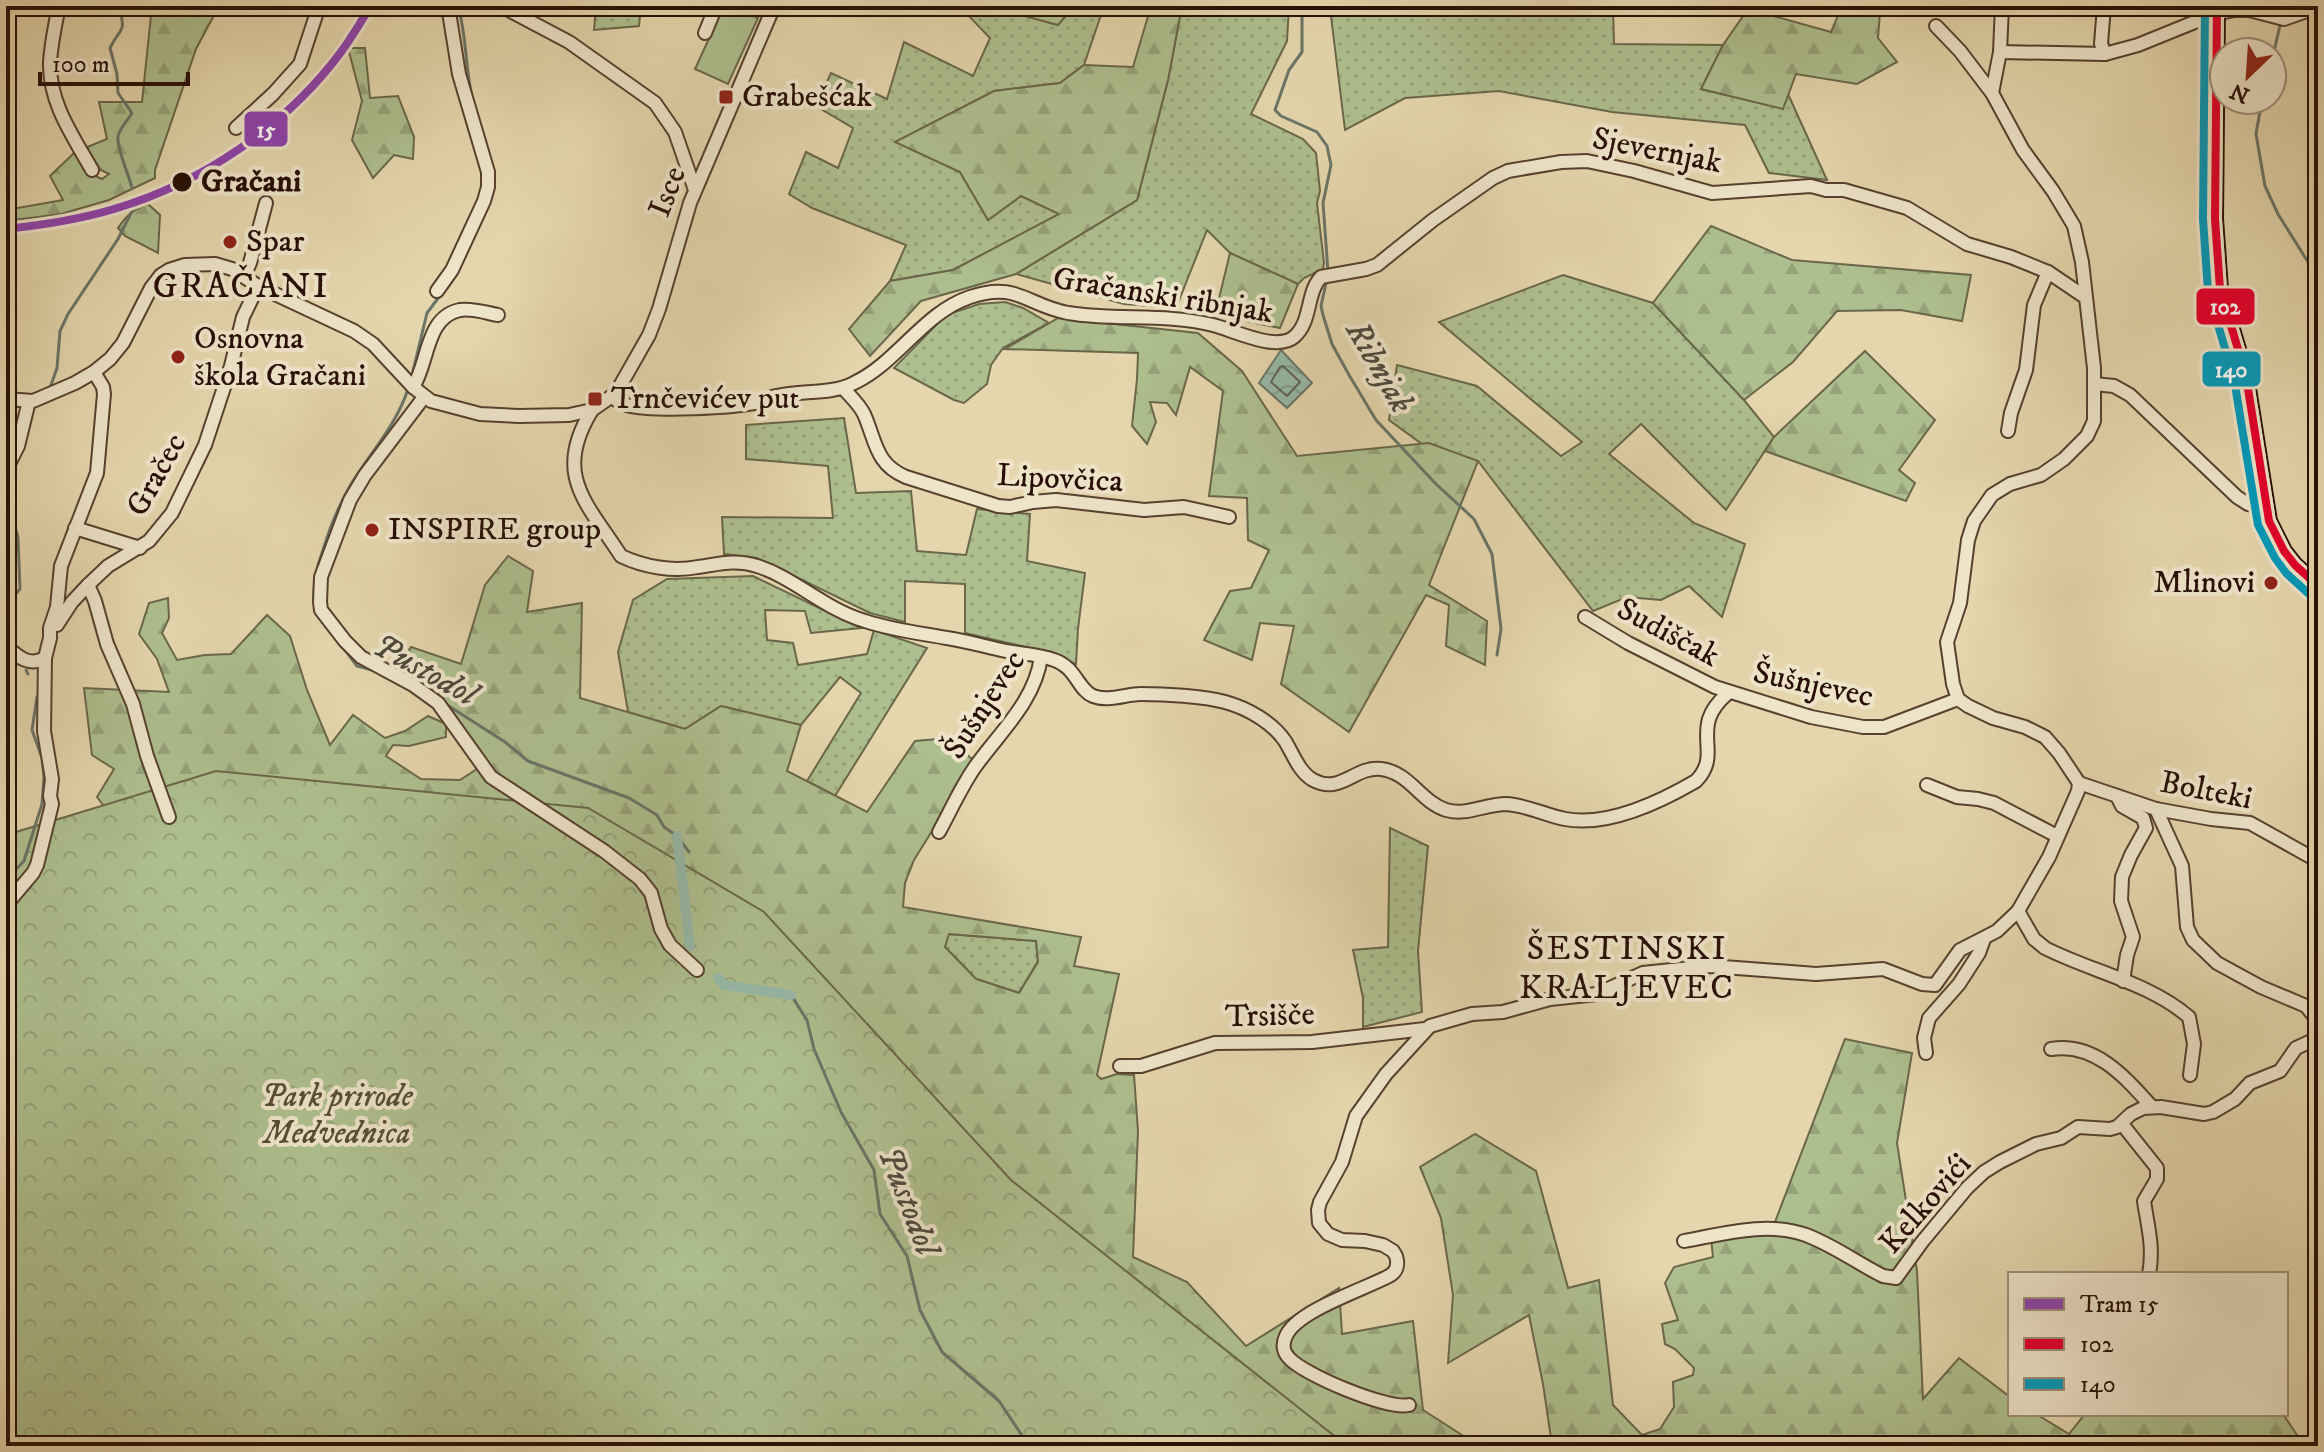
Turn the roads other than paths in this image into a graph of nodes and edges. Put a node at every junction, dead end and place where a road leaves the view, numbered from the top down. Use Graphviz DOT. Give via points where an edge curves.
graph roads {
  1 [pos="59,6"];
  2 [pos="319,6"];
  3 [pos="448,6"];
  4 [pos="501,6"];
  5 [pos="716,6"];
  6 [pos="774,6"];
  7 [pos="2002,6"];
  8 [pos="2104,6"];
  9 [pos="2318,7"];
  10 [pos="2256,9"];
  11 [pos="2217,10"];
  12 [pos="1936,26"];
  13 [pos="705,33"];
  14 [pos="2000,52"];
  15 [pos="2105,54"];
  16 [pos="1992,93"];
  17 [pos="236,128"];
  18 [pos="92,170"];
  19 [pos="695,190"];
  20 [pos="266,203"];
  21 [pos="2048,272"];
  22 [pos="244,276"];
  23 [pos="1321,277"];
  24 [pos="258,286"];
  25 [pos="437,291"];
  26 [pos="2085,297"];
  27 [pos="498,315"];
  28 [pos="94,372"];
  29 [pos="2094,384"];
  30 [pos="413,387"];
  31 [pos="843,388"];
  32 [pos="612,396"];
  33 [pos="424,397"];
  34 [pos="6,399"];
  35 [pos="29,401"];
  36 [pos="592,410"];
  37 [pos="569,415"];
  38 [pos="2008,431"];
  39 [pos="578,436"];
  40 [pos="6,470"];
  41 [pos="2265,507"];
  42 [pos="1229,517"];
  43 [pos="75,528"];
  44 [pos="140,548"];
  45 [pos="88,585"];
  46 [pos="2318,586"];
  47 [pos="1585,617"];
  48 [pos="50,638"];
  49 [pos="6,646"];
  50 [pos="1041,657"];
  51 [pos="45,658"];
  52 [pos="1728,693"];
  53 [pos="1958,699"];
  54 [pos="2079,783"];
  55 [pos="1927,785"];
  56 [pos="2117,796"];
  57 [pos="2156,809"];
  58 [pos="169,817"];
  59 [pos="939,832"];
  60 [pos="2057,836"];
  61 [pos="2318,861"];
  62 [pos="11,899"];
  63 [pos="2018,911"];
  64 [pos="1984,939"];
  65 [pos="697,970"];
  66 [pos="2123,981"];
  67 [pos="2318,1021"];
  68 [pos="1425,1029"];
  69 [pos="2318,1038"];
  70 [pos="2051,1049"];
  71 [pos="1926,1053"];
  72 [pos="1120,1066"];
  73 [pos="2190,1075"];
  74 [pos="2152,1107"];
  75 [pos="2122,1124"];
  76 [pos="1684,1241"];
  77 [pos="2149,1272"];
  78 [pos="1409,1405"];
  1 -- 18 [label="street" via="51,80 61,112"];
  2 -- 17 [label="street" via="300,64"];
  3 -- 25 [label="street" via="459,74 488,183 452,270"];
  4 -- 19 [label="street" via="569,42 655,103 675,132"];
  5 -- 13 [label="street"];
  6 -- 19 [label="street, Isce"];
  7 -- 14 [label="street"];
  8 -- 15 [label="street"];
  9 -- 10 [label="street" via="2281,19"];
  10 -- 11 [label="street"];
  11 -- 15 [label="street"];
  11 -- 41 [label="main road" via="2217,269 2248,385"];
  12 -- 16 [label="street"];
  14 -- 15 [label="street"];
  14 -- 16 [label="street"];
  16 -- 26 [label="street" via="2074,226"];
  19 -- 32 [label="street, Isce" via="649,335"];
  20 -- 22 [label="street"];
  21 -- 23 [label="street, Sjevernjak" via="1967,244 1895,204 1844,190 1811,186 1712,193 1587,161 1508,171 1377,265"];
  21 -- 26 [label="street, Sjevernjak"];
  21 -- 38 [label="street" via="2034,305 2028,363"];
  22 -- 24 [label="street"];
  22 -- 28 [label="street" via="215,264 169,270 156,280 123,343"];
  23 -- 31 [label="street, Gračanski ribnjak" via="1302,326 1277,343 1169,318 1071,313 997,290 949,306 865,377"];
  24 -- 30 [label="street" via="366,339"];
  24 -- 44 [label="street, Gračec" via="243,317 205,445 165,524"];
  26 -- 29 [label="street"];
  27 -- 30 [label="street" via="460,310 442,318"];
  28 -- 35 [label="street"];
  28 -- 43 [label="street" via="104,394 97,473"];
  29 -- 41 [label="street" via="2130,395 2237,497"];
  29 -- 53 [label="street" via="2094,421 2081,443 2041,475 1992,495 1974,521 1960,603 1947,642"];
  30 -- 33 [label="street"];
  31 -- 32 [label="street, Gračanski ribnjak" via="701,407 631,406"];
  31 -- 42 [label="street, Lipovčica" via="863,412 884,462 906,477 998,506 1056,500 1144,510 1184,507"];
  32 -- 36 [label="street"];
  33 -- 37 [label="street" via="480,414"];
  33 -- 65 [label="street" via="350,500 326,561 321,610 361,657 438,703 491,777 640,879 651,893 670,945"];
  34 -- 35 [label="street"];
  35 -- 40 [label="street"];
  36 -- 37 [label="street"];
  36 -- 39 [label="street"];
  37 -- 39 [label="street"];
  39 -- 50 [label="street" via="575,472 580,494 626,559 674,569 748,563 866,622"];
  41 -- 46 [label="main road" via="2284,551"];
  43 -- 44 [label="street"];
  43 -- 48 [label="street" via="61,566"];
  44 -- 45 [label="street, Gračec"];
  45 -- 48 [label="street, Gračec"];
  45 -- 58 [label="street"];
  47 -- 52 [label="street, Sudiščak"];
  48 -- 51 [label="street"];
  49 -- 51 [label="street" via="25,661"];
  50 -- 52 [label="street, Šušnjevec" via="1069,668 1095,696 1205,698 1237,707 1273,727 1306,774 1326,784 1343,782 1364,770 1384,769 1448,811 1508,804 1577,821 1619,815 1696,781 1708,761 1708,721"];
  50 -- 59 [label="street, Šušnjevec" via="1026,700 964,784"];
  51 -- 62 [label="street" via="44,731 52,804 37,865"];
  52 -- 53 [label="street, Šušnjevec" via="1870,728"];
  53 -- 54 [label="street" via="2045,737"];
  54 -- 56 [label="street, Bolteki"];
  54 -- 60 [label="street"];
  55 -- 60 [label="street" via="1994,803"];
  56 -- 57 [label="street, Bolteki"];
  56 -- 66 [label="street" via="2122,806 2143,818 2146,828 2122,877 2121,901 2133,937"];
  57 -- 61 [label="street, Bolteki" via="2250,823"];
  57 -- 67 [label="street" via="2182,866 2187,927 2193,940 2208,957 2306,1006"];
  60 -- 63 [label="street"];
  63 -- 64 [label="street"];
  63 -- 66 [label="street" via="2045,948"];
  64 -- 68 [label="street" via="1953,956 1939,981 1930,986 1883,969 1816,974 1710,966 1643,973 1597,994 1472,1014"];
  64 -- 71 [label="street" via="1959,984 1929,1018"];
  66 -- 73 [label="street" via="2148,990 2189,1017 2194,1044"];
  68 -- 72 [label="street, Trsišče" via="1331,1040 1215,1043 1141,1066"];
  68 -- 78 [label="street" via="1356,1116 1342,1162 1318,1210 1319,1223 1328,1234 1389,1248 1396,1256 1394,1274 1306,1315 1292,1326 1283,1345 1291,1361 1324,1378 1373,1400"];
  69 -- 74 [label="street" via="2296,1048 2280,1071 2250,1083 2213,1112"];
  70 -- 74 [label="street" via="2079,1049 2096,1057 2129,1081"];
  74 -- 75 [label="street, Kelkovići" via="2136,1110"];
  75 -- 76 [label="street, Kelkovići" via="2110,1129 2078,1127 1992,1166 1951,1206 1896,1278 1803,1234 1776,1229"];
  75 -- 77 [label="street" via="2157,1168 2157,1179 2144,1201 2152,1249"];
}
